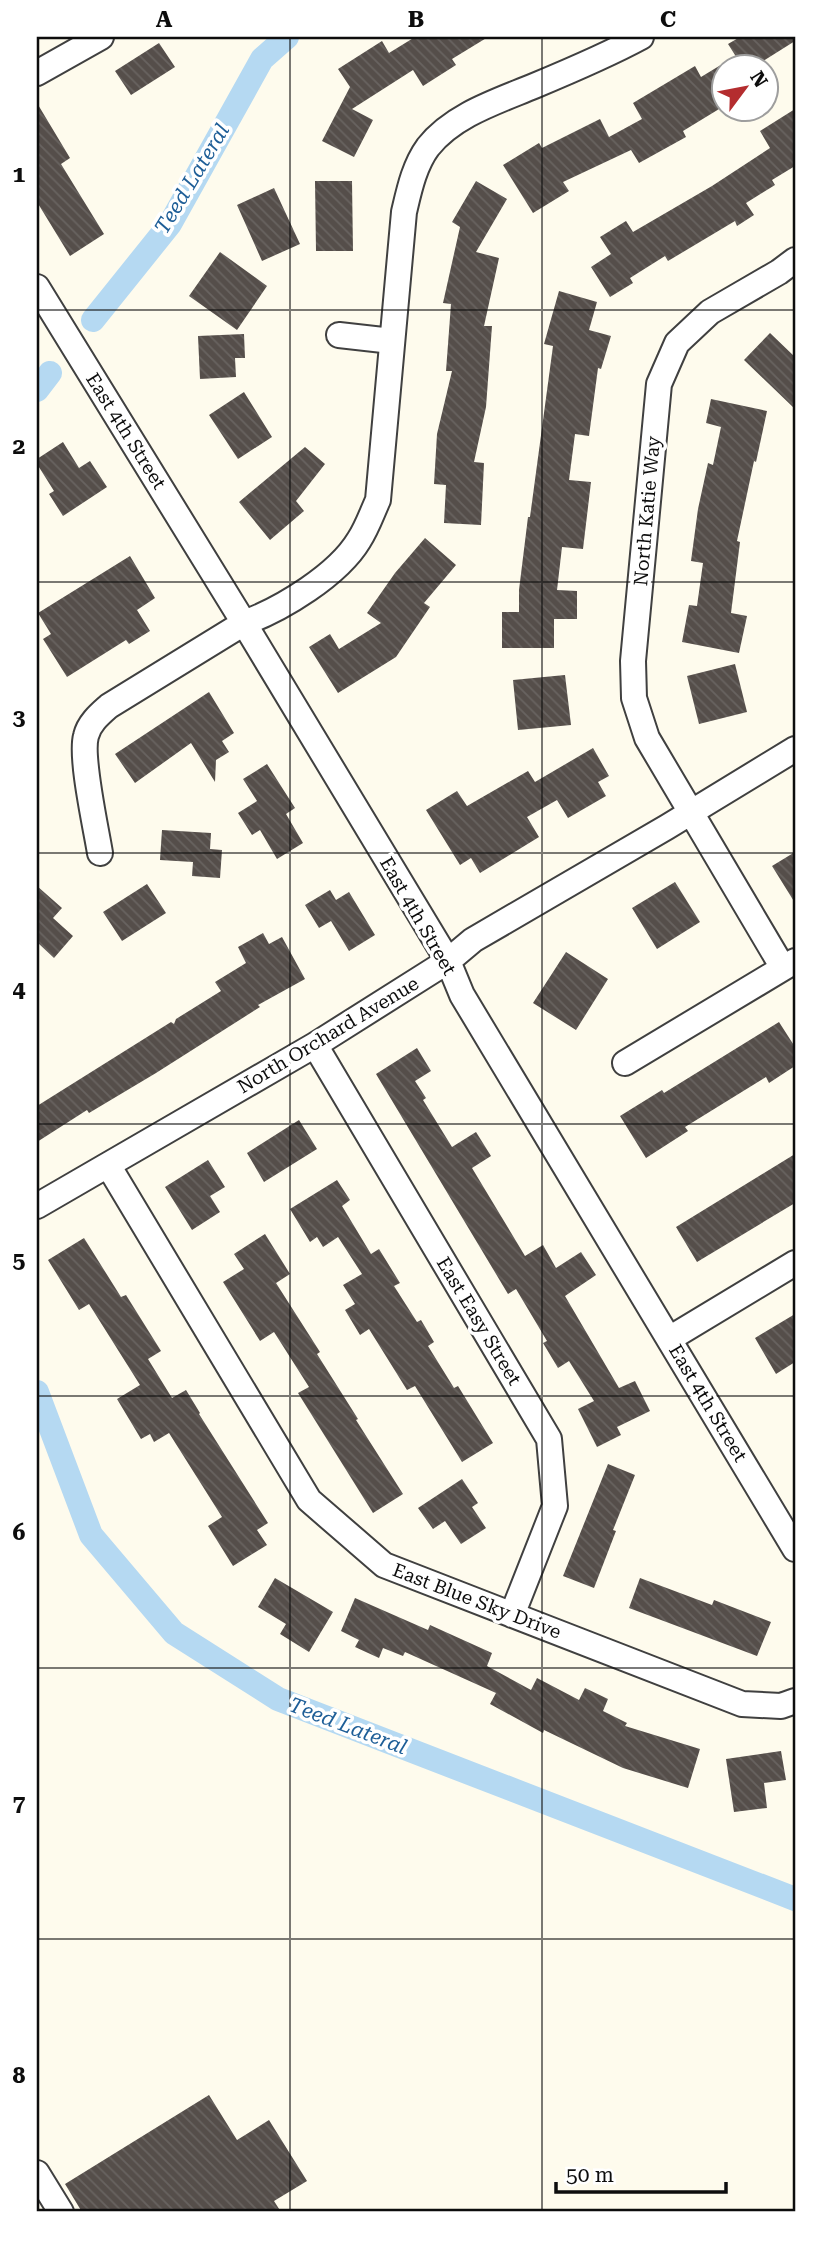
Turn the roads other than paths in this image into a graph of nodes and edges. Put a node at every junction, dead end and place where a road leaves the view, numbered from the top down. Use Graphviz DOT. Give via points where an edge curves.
graph roads {
  1 [pos="101,37"];
  2 [pos="641,37"];
  3 [pos="37,73"];
  4 [pos="795,260"];
  5 [pos="37,287"];
  6 [pos="339,335"];
  7 [pos="392,341"];
  8 [pos="244,623"];
  9 [pos="795,749"];
  10 [pos="691,813"];
  11 [pos="100,853"];
  12 [pos="448,961"];
  13 [pos="789,965"];
  14 [pos="315,1045"];
  15 [pos="625,1063"];
  16 [pos="108,1165"];
  17 [pos="37,1206"];
  18 [pos="795,1263"];
  19 [pos="669,1339"];
  20 [pos="795,1549"];
  21 [pos="512,1615"];
  22 [pos="795,1701"];
  23 [pos="37,2173"];
  24 [pos="53,2209"];
  1 -- 3 [label="street"];
  2 -- 7 [label="street" via="480,108 428,148 412,180 404,212"];
  4 -- 10 [label="street, North Katie Way" via="710,312 677,343 659,384 633,661 634,698 647,738"];
  5 -- 8 [label="street, East 4th Street"];
  6 -- 7 [label="street"];
  7 -- 8 [label="street" via="378,500 359,540 332,572 265,615"];
  8 -- 11 [label="street" via="95,719 86,736 85,755"];
  8 -- 12 [label="street, East 4th Street"];
  9 -- 10 [label="street, North Orchard Avenue"];
  10 -- 12 [label="street, North Orchard Avenue" via="473,940"];
  10 -- 13 [label="street, North Katie Way"];
  12 -- 14 [label="street, North Orchard Avenue"];
  12 -- 19 [label="street, East 4th Street" via="462,995"];
  13 -- 15 [label="street"];
  14 -- 16 [label="street, North Orchard Avenue"];
  14 -- 21 [label="street, East Easy Street" via="549,1439 555,1506"];
  16 -- 17 [label="street, North Orchard Avenue"];
  16 -- 21 [label="street, East Blue Sky Drive" via="309,1500 384,1564"];
  18 -- 19 [label="street"];
  19 -- 20 [label="street, East 4th Street"];
  21 -- 22 [label="street, East Blue Sky Drive" via="742,1704 781,1706"];
  23 -- 24 [label="street"];
}
